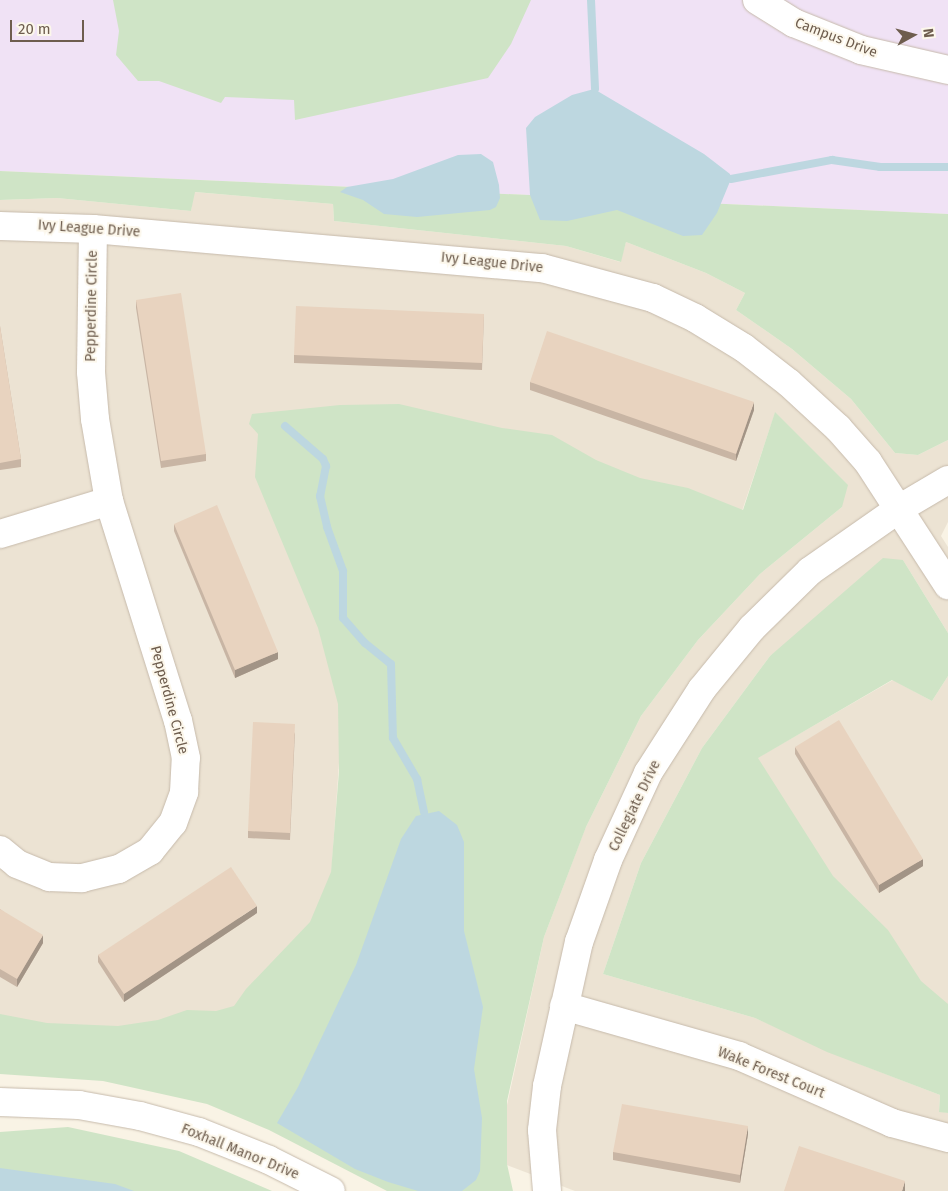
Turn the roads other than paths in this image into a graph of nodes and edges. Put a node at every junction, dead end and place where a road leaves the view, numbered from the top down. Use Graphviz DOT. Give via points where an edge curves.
graph roads {
  1 [pos="757,0"];
  2 [pos="948,70"];
  3 [pos="0,226"];
  4 [pos="93,229"];
  5 [pos="948,480"];
  6 [pos="109,501"];
  7 [pos="897,510"];
  8 [pos="0,534"];
  9 [pos="948,585"];
  10 [pos="0,850"];
  11 [pos="564,1006"];
  12 [pos="0,1102"];
  13 [pos="948,1138"];
  14 [pos="330,1191"];
  15 [pos="547,1191"];
  1 -- 2 [label="street, Campus Drive" via="794,23 861,50"];
  3 -- 4 [label="street, Ivy League Drive"];
  4 -- 6 [label="street, Pepperdine Circle" via="91,372 95,419"];
  4 -- 7 [label="street, Ivy League Drive" via="542,268 653,298 736,343 789,383 838,428 868,462"];
  5 -- 7 [label="street, Collegiate Drive"];
  6 -- 8 [label="street"];
  6 -- 10 [label="street, Pepperdine Circle" via="178,721 186,758 184,792 174,824 150,851 119,869 82,878 49,877 17,864"];
  7 -- 9 [label="street, Ivy League Drive"];
  7 -- 11 [label="street, Collegiate Drive" via="810,571 752,628 702,689 648,773 608,860 579,942"];
  11 -- 13 [label="street, Wake Forest Court" via="739,1056 892,1123"];
  11 -- 15 [label="street, Collegiate Drive" via="546,1086 542,1130"];
  12 -- 14 [label="street, Foxhall Manor Drive" via="79,1105 140,1116 200,1132 268,1160"];
}
